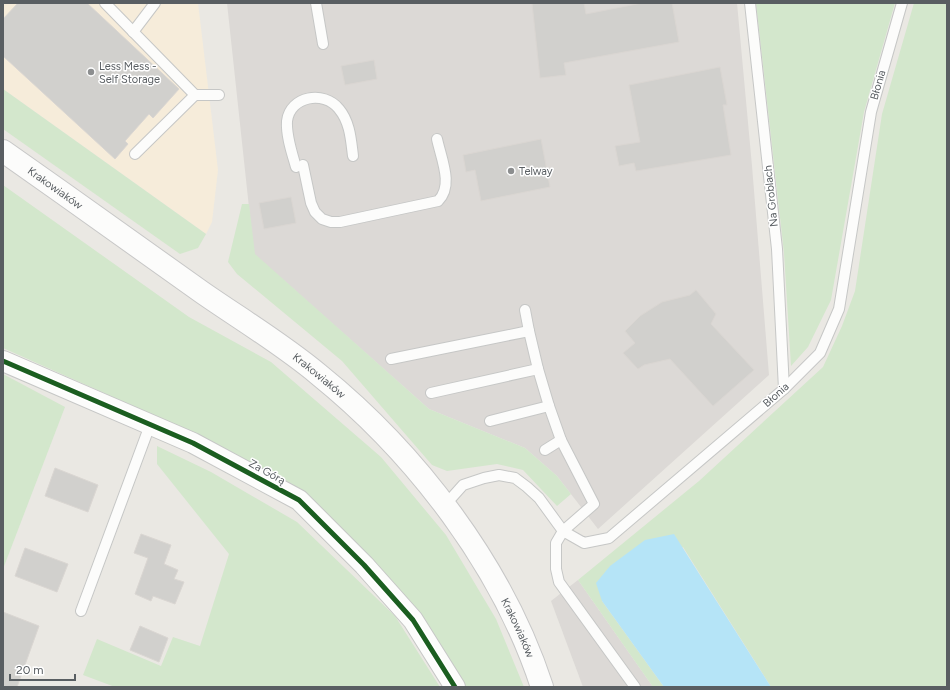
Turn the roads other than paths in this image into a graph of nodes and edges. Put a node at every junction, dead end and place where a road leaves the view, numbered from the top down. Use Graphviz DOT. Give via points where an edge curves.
graph roads {
  1 [pos="105,3"];
  2 [pos="155,3"];
  3 [pos="316,3"];
  4 [pos="750,3"];
  5 [pos="902,3"];
  6 [pos="133,32"];
  7 [pos="323,44"];
  8 [pos="195,95"];
  9 [pos="219,95"];
  10 [pos="437,139"];
  11 [pos="3,151"];
  12 [pos="135,154"];
  13 [pos="354,156"];
  14 [pos="525,310"];
  15 [pos="529,332"];
  16 [pos="391,359"];
  17 [pos="3,361"];
  18 [pos="538,369"];
  19 [pos="784,389"];
  20 [pos="431,394"];
  21 [pos="549,406"];
  22 [pos="490,421"];
  23 [pos="150,425"];
  24 [pos="561,440"];
  25 [pos="545,450"];
  26 [pos="446,504"];
  27 [pos="563,531"];
  28 [pos="81,611"];
  29 [pos="455,687"];
  30 [pos="542,687"];
  31 [pos="635,687"];
  1 -- 6 [label="lane"];
  2 -- 6 [label="lane"];
  3 -- 7 [label="lane"];
  4 -- 19 [label="lane, Na Groblach" via="777,249"];
  5 -- 19 [label="lane, Błonia" via="871,112 839,309 820,353"];
  6 -- 8 [label="lane"];
  8 -- 9 [label="lane"];
  8 -- 12 [label="lane"];
  10 -- 13 [label="lane" via="447,184 438,201 340,222 322,219 311,203 287,130 291,110 299,102 319,97 339,108 349,129"];
  11 -- 26 [label="main road, Krakowiaków" via="318,373 381,431"];
  14 -- 15 [label="lane"];
  15 -- 16 [label="lane"];
  15 -- 18 [label="lane"];
  17 -- 23 [label="street, Za Górą"];
  18 -- 20 [label="lane"];
  18 -- 21 [label="lane"];
  19 -- 27 [label="lane, Błonia" via="610,538 584,543"];
  21 -- 22 [label="lane"];
  21 -- 24 [label="lane"];
  23 -- 28 [label="lane"];
  23 -- 29 [label="street, Za Górą" via="193,443 299,500 364,565 413,620"];
  24 -- 25 [label="lane"];
  24 -- 27 [label="lane" via="594,504"];
  26 -- 27 [label="lane, Błonia" via="463,485 499,475 514,478 539,498"];
  26 -- 30 [label="main road, Krakowiaków" via="503,597 520,630"];
  27 -- 31 [label="lane" via="556,543 555,555 559,582"];
}
